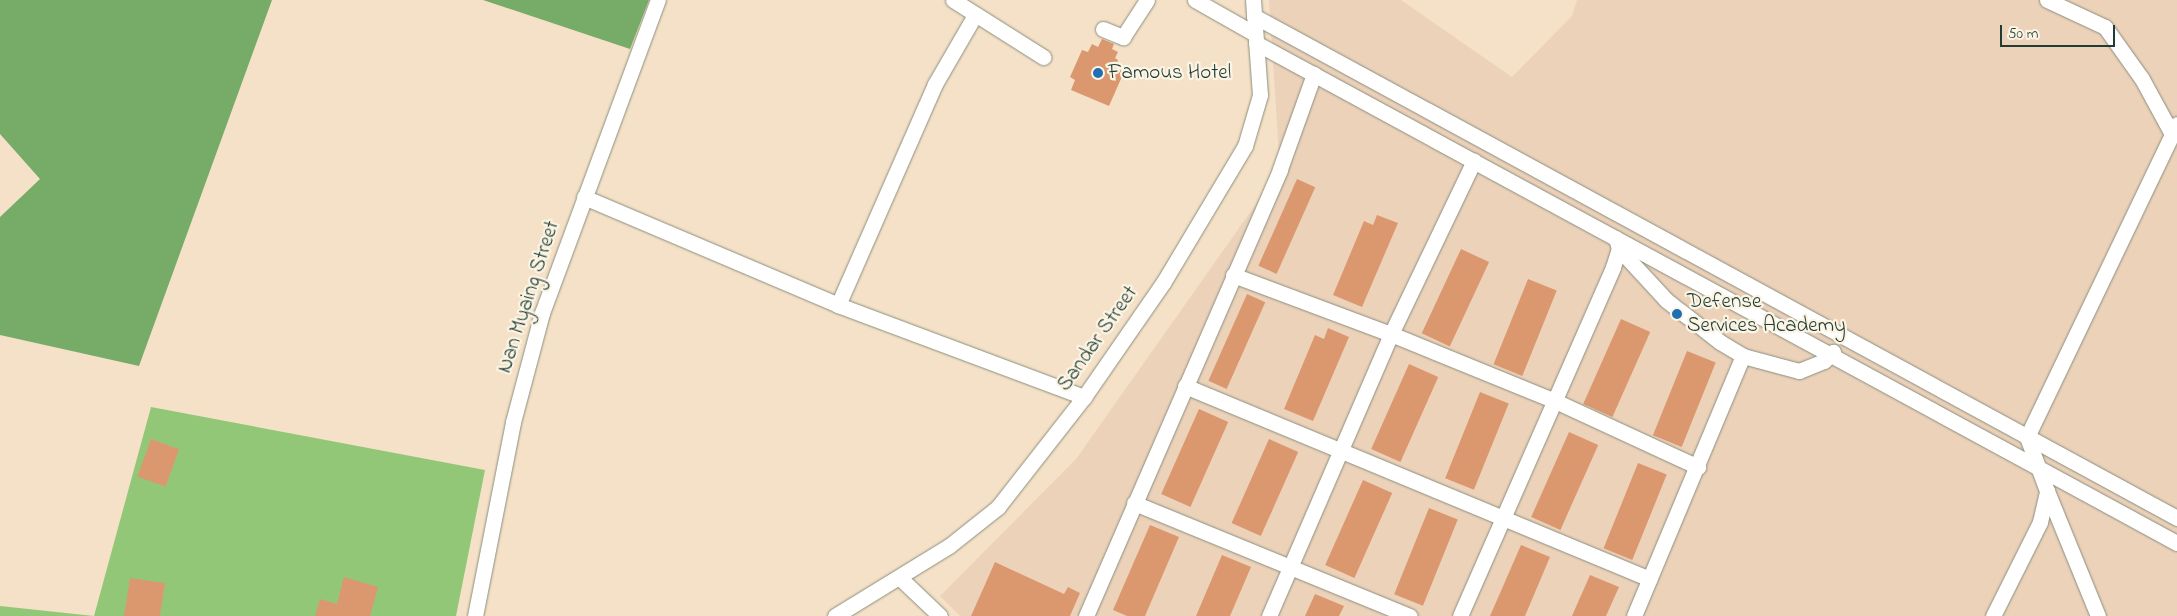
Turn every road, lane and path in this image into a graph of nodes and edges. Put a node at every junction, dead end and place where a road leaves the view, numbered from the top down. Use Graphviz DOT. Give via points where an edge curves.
graph roads {
  1 [pos="658,0"];
  2 [pos="953,0"];
  3 [pos="1147,0"];
  4 [pos="1196,0"];
  5 [pos="1253,0"];
  6 [pos="2047,0"];
  7 [pos="976,15"];
  8 [pos="1254,16"];
  9 [pos="1103,29"];
  10 [pos="1255,39"];
  11 [pos="1043,57"];
  12 [pos="1314,74"];
  13 [pos="2174,129"];
  14 [pos="1474,161"];
  15 [pos="584,197"];
  16 [pos="1618,244"];
  17 [pos="1233,275"];
  18 [pos="838,305"];
  19 [pos="1391,334"];
  20 [pos="1832,353"];
  21 [pos="1743,356"];
  22 [pos="1185,386"];
  23 [pos="1084,397"];
  24 [pos="1554,400"];
  25 [pos="2027,437"];
  26 [pos="1340,451"];
  27 [pos="1698,467"];
  28 [pos="2038,467"];
  29 [pos="2047,491"];
  30 [pos="1134,503"];
  31 [pos="1503,517"];
  32 [pos="2177,518"];
  33 [pos="2177,542"];
  34 [pos="1292,565"];
  35 [pos="900,578"];
  36 [pos="1650,579"];
  37 [pos="475,616"];
  38 [pos="835,616"];
  39 [pos="940,616"];
  40 [pos="1086,616"];
  41 [pos="1269,616"];
  42 [pos="1410,616"];
  43 [pos="1460,616"];
  44 [pos="1634,616"];
  45 [pos="1993,616"];
  46 [pos="2098,616"];
  1 -- 15 [label="street, Nan Myaing Street"];
  2 -- 7 [label="street"];
  3 -- 9 [label="street" via="1123,37"];
  4 -- 10 [label="street"];
  5 -- 8 [label="street, Sandar Street"];
  6 -- 13 [label="street" via="2105,27"];
  7 -- 11 [label="street"];
  7 -- 18 [label="street" via="935,84"];
  8 -- 10 [label="street, Sandar Street"];
  8 -- 25 [label="street"];
  10 -- 12 [label="street"];
  10 -- 23 [label="street, Sandar Street" via="1260,95 1245,146 1163,283"];
  12 -- 14 [label="street"];
  12 -- 17 [label="street" via="1280,170"];
  13 -- 25 [label="street"];
  14 -- 16 [label="street"];
  14 -- 19 [label="street"];
  15 -- 18 [label="street"];
  15 -- 37 [label="street, Nan Myaing Street" via="542,313 513,422"];
  16 -- 20 [label="street"];
  16 -- 21 [label="street" via="1666,300"];
  16 -- 24 [label="street"];
  17 -- 19 [label="street"];
  17 -- 22 [label="street"];
  18 -- 23 [label="street"];
  19 -- 24 [label="street"];
  19 -- 26 [label="street"];
  20 -- 21 [label="street" via="1824,361 1799,371"];
  20 -- 28 [label="street"];
  21 -- 27 [label="street"];
  22 -- 26 [label="street"];
  22 -- 30 [label="street"];
  23 -- 35 [label="street, Sandar Street" via="998,507 949,546"];
  24 -- 27 [label="street"];
  24 -- 31 [label="street"];
  25 -- 28 [label="street"];
  25 -- 32 [label="street"];
  26 -- 31 [label="street"];
  26 -- 34 [label="street"];
  27 -- 36 [label="street"];
  28 -- 29 [label="street"];
  28 -- 33 [label="street"];
  29 -- 45 [label="street" via="2040,522"];
  29 -- 46 [label="street"];
  30 -- 34 [label="street"];
  30 -- 40 [label="street"];
  31 -- 36 [label="street"];
  31 -- 43 [label="street"];
  34 -- 41 [label="street"];
  34 -- 42 [label="street"];
  35 -- 38 [label="street, Sandar Street"];
  35 -- 39 [label="street"];
  36 -- 44 [label="street"];
}
